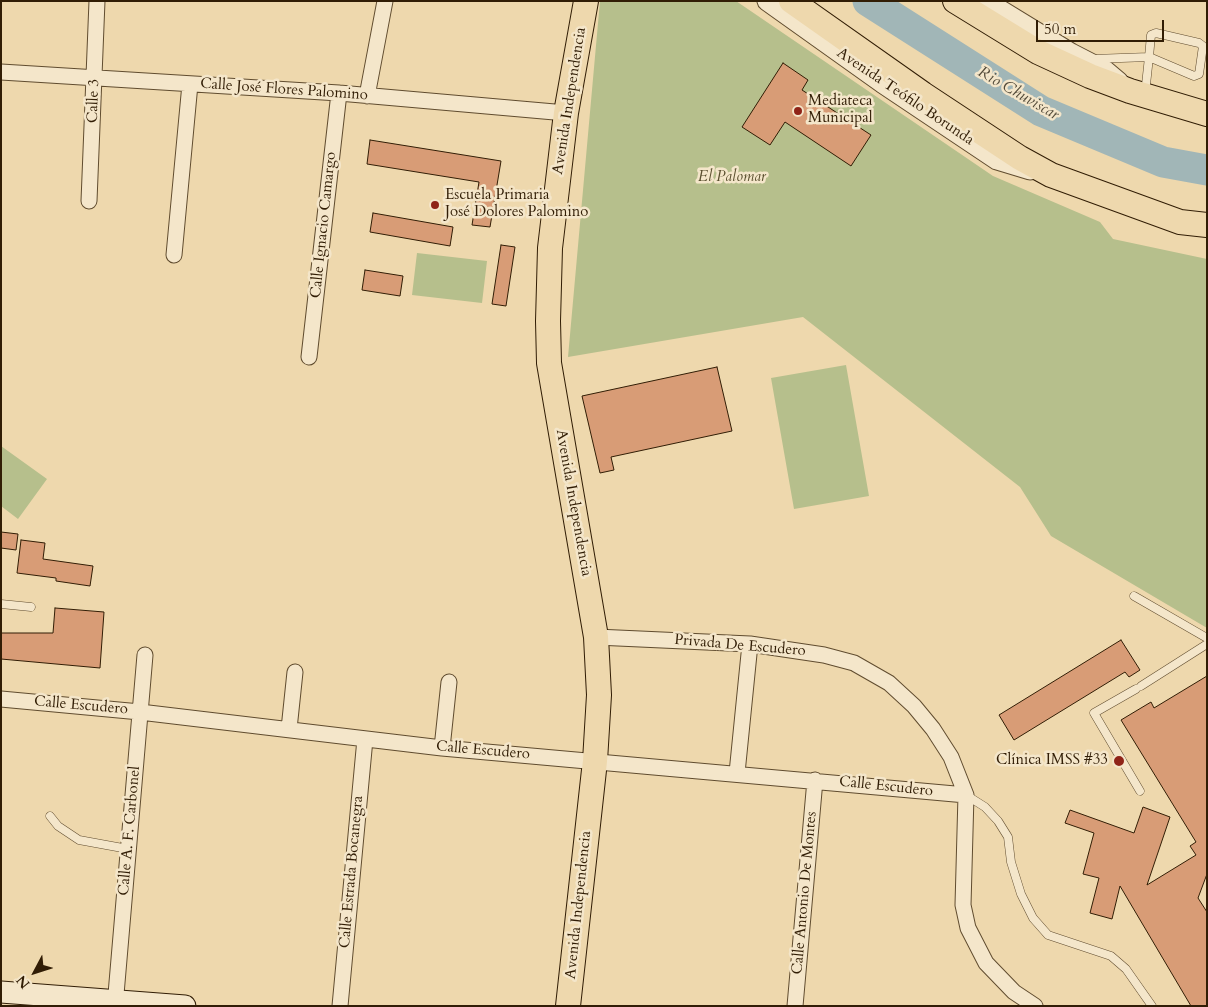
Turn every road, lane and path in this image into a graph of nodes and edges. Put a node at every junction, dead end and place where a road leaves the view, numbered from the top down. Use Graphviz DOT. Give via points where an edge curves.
graph roads {
  1 [pos="97,1"];
  2 [pos="385,1"];
  3 [pos="586,1"];
  4 [pos="767,1"];
  5 [pos="791,1"];
  6 [pos="955,1"];
  7 [pos="988,12"];
  8 [pos="1149,57"];
  9 [pos="1084,59"];
  10 [pos="1,72"];
  11 [pos="94,79"];
  12 [pos="190,84"];
  13 [pos="1137,93"];
  14 [pos="339,94"];
  15 [pos="367,96"];
  16 [pos="566,113"];
  17 [pos="1207,114"];
  18 [pos="1051,175"];
  19 [pos="89,200"];
  20 [pos="1207,225"];
  21 [pos="174,255"];
  22 [pos="309,357"];
  23 [pos="1134,596"];
  24 [pos="1,604"];
  25 [pos="32,607"];
  26 [pos="596,636"];
  27 [pos="1207,638"];
  28 [pos="750,644"];
  29 [pos="1207,644"];
  30 [pos="144,655"];
  31 [pos="295,672"];
  32 [pos="449,682"];
  33 [pos="1,699"];
  34 [pos="140,712"];
  35 [pos="288,729"];
  36 [pos="365,739"];
  37 [pos="442,748"];
  38 [pos="595,761"];
  39 [pos="737,773"];
  40 [pos="815,780"];
  41 [pos="1140,791"];
  42 [pos="966,795"];
  43 [pos="50,816"];
  44 [pos="128,849"];
  45 [pos="1,992"];
  46 [pos="115,1003"];
  47 [pos="185,1006"];
  48 [pos="340,1006"];
  49 [pos="568,1006"];
  50 [pos="794,1006"];
  51 [pos="1035,1006"];
  52 [pos="1152,1006"];
  1 -- 11 [label="street, Calle 3"];
  2 -- 15 [label="street"];
  3 -- 16 [label="main road, Avenida Independencia"];
  4 -- 18 [label="street, Avenida Teófilo Borunda" via="998,160"];
  5 -- 18 [label="main road, Avenida Teófilo Borunda" via="923,94"];
  6 -- 7 [label="main road"];
  7 -- 9 [label="street"];
  7 -- 13 [label="main road" via="1038,52"];
  8 -- 8 [label="lane" via="1194,76 1199,74 1203,49 1199,43 1156,33 1151,35"];
  8 -- 9 [label="lane"];
  8 -- 13 [label="lane"];
  9 -- 13 [label="street"];
  10 -- 11 [label="street, Calle José Flores Palomino"];
  11 -- 12 [label="street, Calle José Flores Palomino"];
  11 -- 19 [label="street, Calle 3"];
  12 -- 14 [label="street, Calle José Flores Palomino"];
  12 -- 21 [label="street"];
  13 -- 17 [label="main road"];
  14 -- 15 [label="street, Calle José Flores Palomino"];
  14 -- 22 [label="street, Calle Ignacio Camargo"];
  15 -- 16 [label="street, Calle José Flores Palomino"];
  16 -- 26 [label="main road, Avenida Independencia" via="550,248 549,363"];
  18 -- 20 [label="main road, Avenida Teófilo Borunda" via="1180,222"];
  23 -- 27 [label="lane"];
  24 -- 25 [label="lane"];
  26 -- 28 [label="street, Privada De Escudero"];
  26 -- 38 [label="main road, Avenida Independencia" via="599,695"];
  28 -- 39 [label="street"];
  28 -- 42 [label="street, Privada De Escudero" via="854,663 889,683 914,706 932,729 951,758"];
  29 -- 41 [label="lane" via="1094,713"];
  30 -- 34 [label="street, Calle A. F. Carbonel"];
  31 -- 35 [label="street"];
  32 -- 37 [label="street"];
  33 -- 34 [label="street, Calle Escudero"];
  34 -- 35 [label="street, Calle Escudero"];
  34 -- 44 [label="street, Calle A. F. Carbonel"];
  35 -- 36 [label="street, Calle Escudero"];
  36 -- 37 [label="street, Calle Escudero"];
  36 -- 48 [label="street, Calle Estrada Bocanegra"];
  37 -- 38 [label="street, Calle Escudero"];
  38 -- 39 [label="street, Calle Escudero"];
  38 -- 49 [label="main road, Avenida Independencia"];
  39 -- 40 [label="street, Calle Escudero"];
  40 -- 42 [label="street, Calle Escudero"];
  40 -- 50 [label="street, Calle Antonio De Montes"];
  42 -- 51 [label="street" via="963,905 968,928 986,963 1014,992"];
  42 -- 52 [label="lane" via="985,807 1008,837 1011,862 1032,918 1048,935 1112,956 1126,968"];
  43 -- 44 [label="lane" via="78,840"];
  44 -- 46 [label="street, Calle A. F. Carbonel"];
  45 -- 46 [label="main road"];
  46 -- 47 [label="main road"];
}
